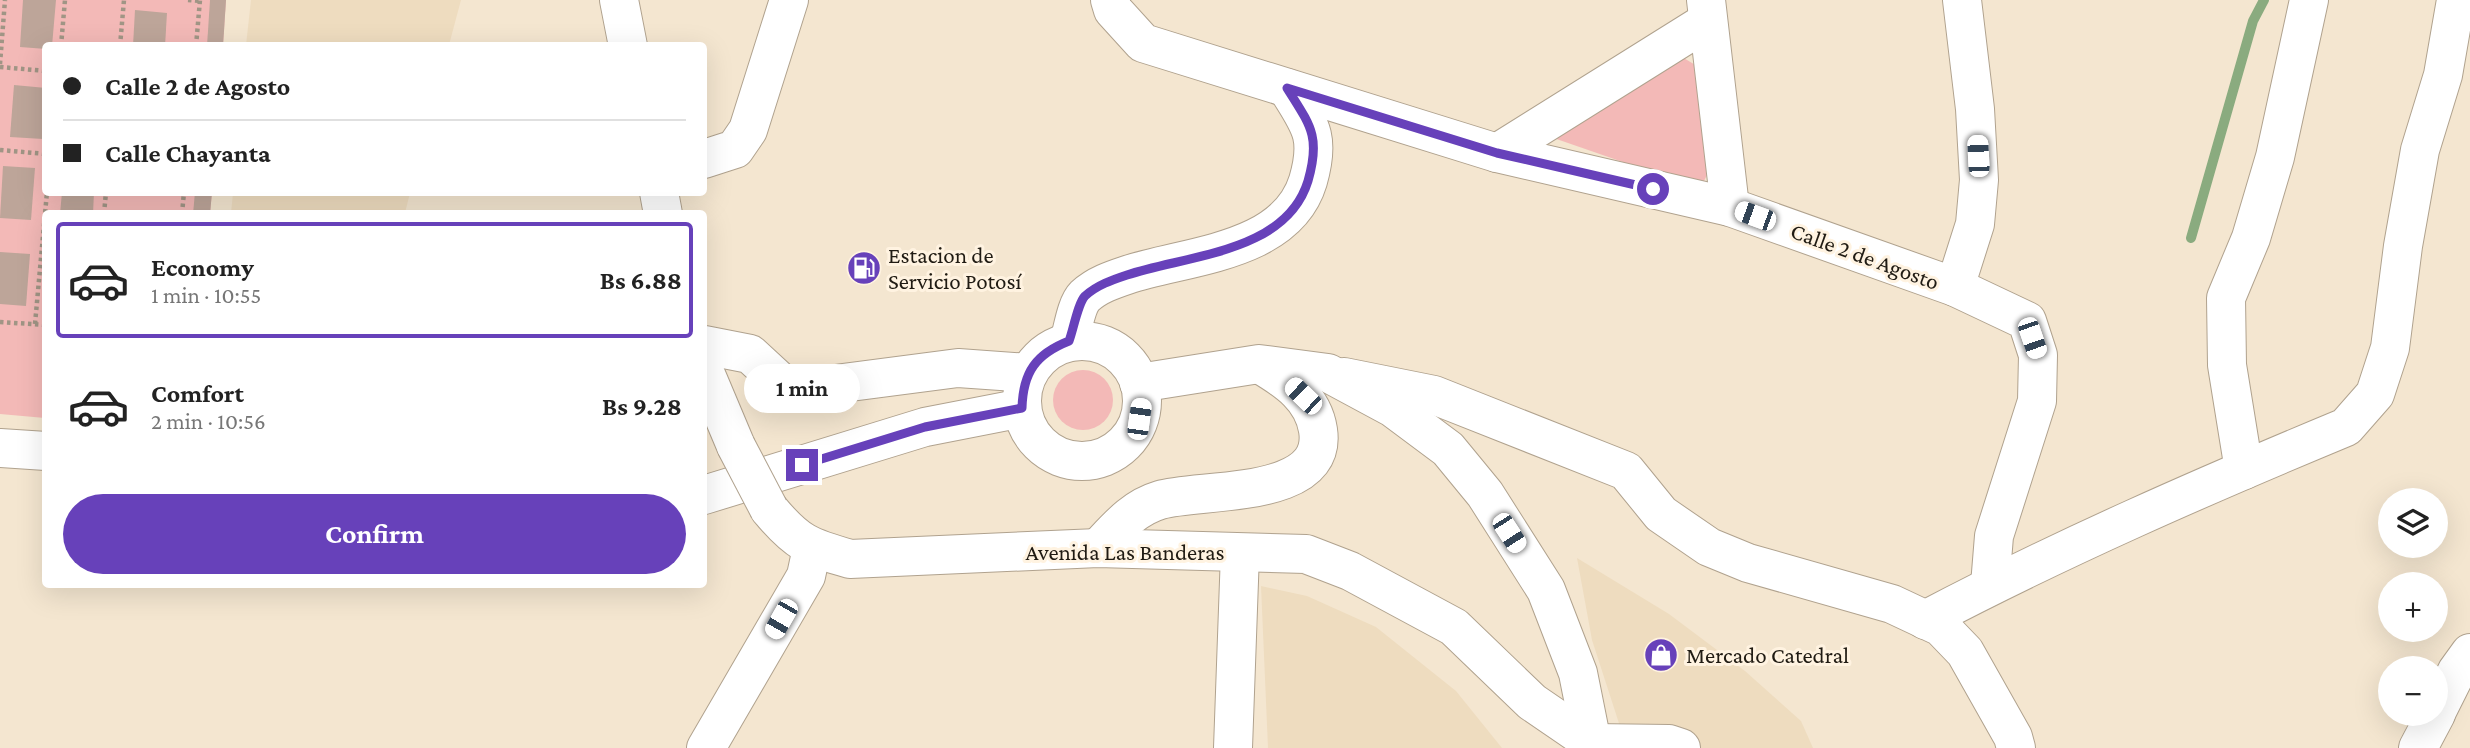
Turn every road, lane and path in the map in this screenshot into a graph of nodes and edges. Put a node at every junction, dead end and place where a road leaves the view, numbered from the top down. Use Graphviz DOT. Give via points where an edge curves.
graph roads {
  1 [pos="5,0"];
  2 [pos="65,0"];
  3 [pos="124,0"];
  4 [pos="188,0"];
  5 [pos="619,0"];
  6 [pos="789,0"];
  7 [pos="1110,0"];
  8 [pos="1962,0"];
  9 [pos="2309,0"];
  10 [pos="2456,0"];
  11 [pos="200,1"];
  12 [pos="1707,10"];
  13 [pos="61,42"];
  14 [pos="120,42"];
  15 [pos="196,42"];
  16 [pos="627,42"];
  17 [pos="0,66"];
  18 [pos="42,71"];
  19 [pos="1287,88"];
  20 [pos="0,150"];
  21 [pos="1497,153"];
  22 [pos="42,154"];
  23 [pos="707,158"];
  24 [pos="1730,207"];
  25 [pos="42,247"];
  26 [pos="1955,287"];
  27 [pos="0,322"];
  28 [pos="35,324"];
  29 [pos="42,324"];
  30 [pos="1069,341"];
  31 [pos="707,346"];
  32 [pos="1259,364"];
  33 [pos="1328,373"];
  34 [pos="707,377"];
  35 [pos="1139,383"];
  36 [pos="1025,390"];
  37 [pos="0,448"];
  38 [pos="42,451"];
  39 [pos="2244,470"];
  40 [pos="707,494"];
  41 [pos="812,548"];
  42 [pos="1098,548"];
  43 [pos="1240,553"];
  44 [pos="1990,586"];
  45 [pos="1925,620"];
  46 [pos="2470,653"];
  47 [pos="2448,688"];
  48 [pos="2430,726"];
  49 [pos="1593,746"];
  50 [pos="706,748"];
  51 [pos="1233,748"];
  52 [pos="1682,748"];
  53 [pos="2016,748"];
  54 [pos="2418,748"];
  1 -- 17 [label="path"];
  2 -- 13 [label="path"];
  3 -- 14 [label="path"];
  4 -- 11 [label="path"];
  5 -- 16 [label="street"];
  6 -- 23 [label="street" via="748,130 735,149"];
  7 -- 19 [label="street, Calle 2 de Agosto" via="1113,10 1143,43"];
  8 -- 26 [label="street" via="1979,180 1975,224"];
  9 -- 39 [label="street" via="2275,157 2251,238 2226,298 2227,365"];
  10 -- 39 [label="street" via="2443,75 2420,150 2390,348 2375,394 2346,427"];
  11 -- 15 [label="path"];
  12 -- 21 [label="street"];
  12 -- 24 [label="street"];
  17 -- 18 [label="path"];
  19 -- 21 [label="street, Calle 2 de Agosto"];
  19 -- 30 [label="street" via="1311,126 1315,157 1303,197 1277,225 1245,244 1102,283 1082,298"];
  20 -- 22 [label="path"];
  21 -- 24 [label="street, Calle 2 de Agosto"];
  24 -- 26 [label="street, Calle 2 de Agosto"];
  25 -- 28 [label="path"];
  26 -- 44 [label="street, Calle 2 de Agosto" via="2026,321 2038,355 2037,401 1994,536"];
  27 -- 28 [label="path"];
  28 -- 29 [label="path"];
  30 -- 35 [label="street" via="1087,340 1120,354"];
  30 -- 36 [label="street" via="1039,358"];
  31 -- 36 [label="street" via="750,354 789,390 958,368"];
  32 -- 33 [label="street"];
  32 -- 35 [label="street"];
  32 -- 42 [label="street" via="1285,379 1315,415 1320,444 1309,463 1262,488 1160,500 1130,514"];
  33 -- 45 [label="street" via="1434,395 1626,471 1661,514 1709,547 1748,563 1892,604"];
  33 -- 49 [label="street" via="1393,408 1437,441 1485,494 1546,590 1578,673"];
  34 -- 41 [label="street, Avenida Las Banderas, bridge" via="769,509"];
  35 -- 36 [label="street" via="1142,402 1131,435 1119,448 1085,461 1067,459 1037,441 1027,425"];
  36 -- 40 [label="street" via="925,427"];
  37 -- 38 [label="street"];
  39 -- 44 [label="street"];
  41 -- 42 [label="street, Avenida Las Banderas" via="850,559"];
  41 -- 50 [label="street" via="806,576"];
  42 -- 43 [label="street, Avenida Las Banderas"];
  43 -- 49 [label="street, Avenida Las Banderas" via="1306,554 1350,571 1454,627 1532,702"];
  43 -- 51 [label="street"];
  44 -- 45 [label="street"];
  45 -- 53 [label="street" via="1941,627 1965,652"];
  46 -- 47 [label="street"];
  48 -- 54 [label="street"];
  49 -- 52 [label="street" via="1669,744"];
}
